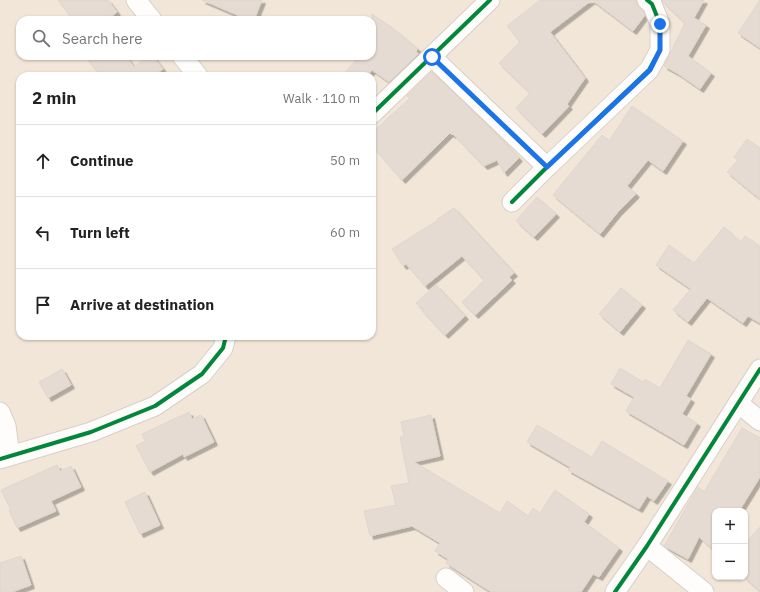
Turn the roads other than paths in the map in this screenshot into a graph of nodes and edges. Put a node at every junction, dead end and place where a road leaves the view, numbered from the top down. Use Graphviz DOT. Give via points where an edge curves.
graph roads {
  1 [pos="136,0"];
  2 [pos="490,0"];
  3 [pos="648,0"];
  4 [pos="149,16"];
  5 [pos="432,57"];
  6 [pos="185,60"];
  7 [pos="195,72"];
  8 [pos="376,110"];
  9 [pos="547,167"];
  10 [pos="512,202"];
  11 [pos="225,340"];
  12 [pos="760,368"];
  13 [pos="738,403"];
  14 [pos="0,412"];
  15 [pos="760,421"];
  16 [pos="5,457"];
  17 [pos="647,546"];
  18 [pos="446,578"];
  19 [pos="464,592"];
  20 [pos="615,592"];
  21 [pos="704,592"];
  1 -- 4 [label="street"];
  2 -- 5 [label="street"];
  3 -- 9 [label="street" via="660,24 660,50 650,70"];
  5 -- 8 [label="street"];
  5 -- 9 [label="street"];
  6 -- 7 [label="street"];
  9 -- 10 [label="street"];
  11 -- 16 [label="street" via="223,348 202,374 155,406 91,432"];
  12 -- 13 [label="street"];
  13 -- 15 [label="street"];
  13 -- 17 [label="street"];
  14 -- 16 [label="street" via="6,426"];
  17 -- 20 [label="street"];
  17 -- 21 [label="street"];
  18 -- 19 [label="street"];
}
